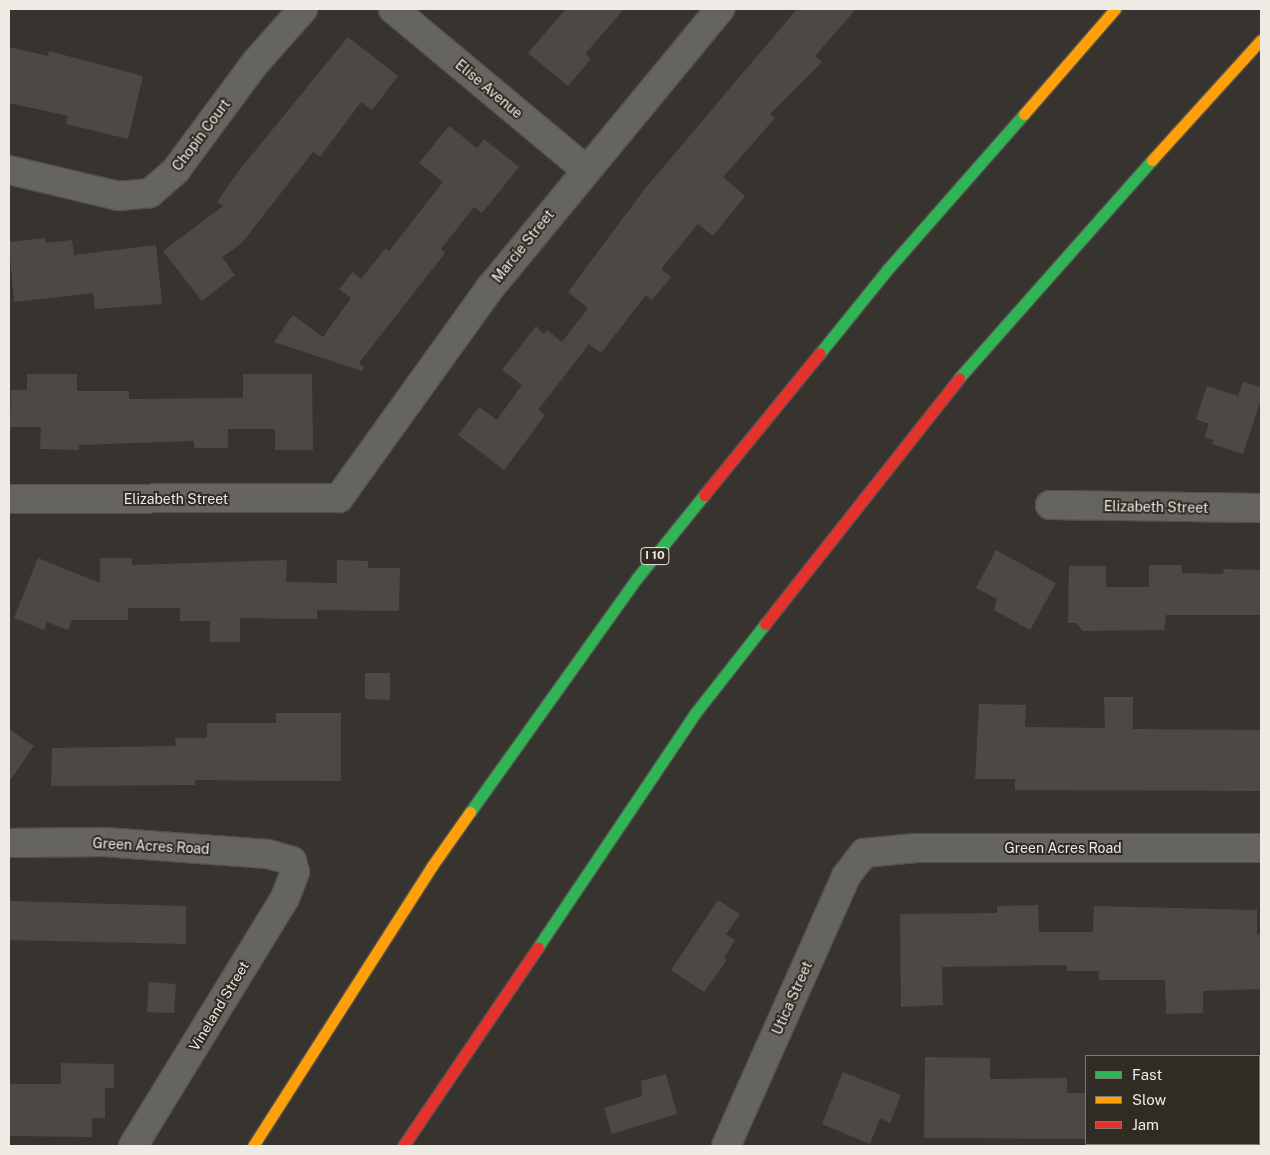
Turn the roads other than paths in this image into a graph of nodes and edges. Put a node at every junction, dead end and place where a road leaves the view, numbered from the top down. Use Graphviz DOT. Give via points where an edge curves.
graph roads {
  1 [pos="303,9"];
  2 [pos="393,9"];
  3 [pos="720,9"];
  4 [pos="1116,9"];
  5 [pos="1261,40"];
  6 [pos="585,169"];
  7 [pos="9,170"];
  8 [pos="342,495"];
  9 [pos="10,502"];
  10 [pos="1050,505"];
  11 [pos="1261,508"];
  12 [pos="9,843"];
  13 [pos="1261,848"];
  14 [pos="864,853"];
  15 [pos="292,861"];
  16 [pos="133,1146"];
  17 [pos="253,1146"];
  18 [pos="403,1146"];
  19 [pos="726,1146"];
  1 -- 7 [label="street, Chopin Court" via="256,62 176,170 150,194 118,196"];
  2 -- 6 [label="street, Elise Avenue"];
  3 -- 6 [label="street, Marcie Street"];
  4 -- 17 [label="highway, I 10" via="887,270 637,578 432,866"];
  5 -- 18 [label="highway" via="1061,260 930,412 696,712"];
  6 -- 8 [label="street, Marcie Street" via="490,288"];
  8 -- 9 [label="street, Elizabeth Street"];
  10 -- 11 [label="street, Elizabeth Street"];
  12 -- 15 [label="street, Green Acres Road" via="114,843 268,854"];
  13 -- 14 [label="street, Green Acres Road" via="916,848"];
  14 -- 19 [label="street, Utica Street" via="846,876"];
  15 -- 16 [label="street, Vineland Street" via="295,872 285,898"];
}
